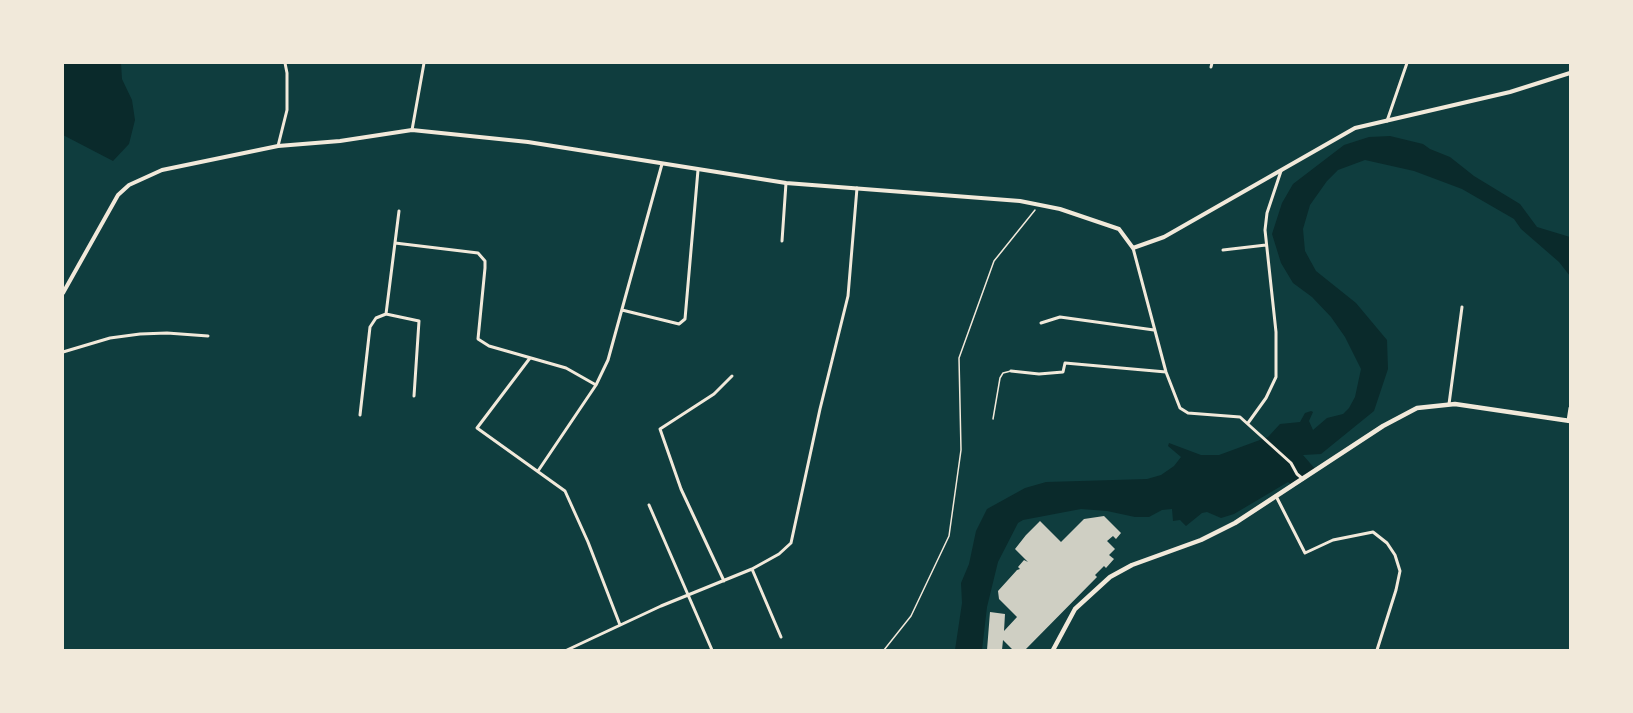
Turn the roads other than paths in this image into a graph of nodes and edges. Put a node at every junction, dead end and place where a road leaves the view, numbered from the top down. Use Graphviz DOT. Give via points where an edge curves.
graph roads {
  1 [pos="285,63"];
  2 [pos="424,63"];
  3 [pos="1407,63"];
  4 [pos="1570,73"];
  5 [pos="1387,121"];
  6 [pos="412,130"];
  7 [pos="278,146"];
  8 [pos="662,165"];
  9 [pos="698,170"];
  10 [pos="1281,171"];
  11 [pos="786,183"];
  12 [pos="857,188"];
  13 [pos="399,211"];
  14 [pos="782,241"];
  15 [pos="395,243"];
  16 [pos="1266,245"];
  17 [pos="1133,248"];
  18 [pos="1223,250"];
  19 [pos="63,293"];
  20 [pos="1462,307"];
  21 [pos="622,310"];
  22 [pos="386,314"];
  23 [pos="1041,323"];
  24 [pos="1154,330"];
  25 [pos="208,336"];
  26 [pos="63,352"];
  27 [pos="530,358"];
  28 [pos="1011,371"];
  29 [pos="1166,372"];
  30 [pos="732,376"];
  31 [pos="596,385"];
  32 [pos="414,396"];
  33 [pos="1449,404"];
  34 [pos="1570,408"];
  35 [pos="360,415"];
  36 [pos="993,419"];
  37 [pos="1569,421"];
  38 [pos="1248,423"];
  39 [pos="538,471"];
  40 [pos="1304,480"];
  41 [pos="1277,498"];
  42 [pos="649,505"];
  43 [pos="752,569"];
  44 [pos="724,580"];
  45 [pos="688,596"];
  46 [pos="620,625"];
  47 [pos="781,637"];
  48 [pos="567,650"];
  49 [pos="711,650"];
  50 [pos="1053,650"];
  51 [pos="1377,650"];
  1 -- 7 [label="street" via="287,110"];
  2 -- 6 [label="street"];
  3 -- 5 [label="street"];
  4 -- 5 [label="street"];
  5 -- 10 [label="street" via="1355,128"];
  6 -- 7 [label="street"];
  6 -- 8 [label="street" via="539,144"];
  7 -- 19 [label="street" via="162,170 129,185 118,195"];
  8 -- 9 [label="street"];
  8 -- 21 [label="street"];
  9 -- 11 [label="street"];
  9 -- 21 [label="street" via="686,319 679,324"];
  10 -- 16 [label="street" via="1267,213"];
  10 -- 17 [label="street" via="1164,237"];
  11 -- 12 [label="street"];
  11 -- 14 [label="street"];
  12 -- 17 [label="street" via="975,196 1060,209 1119,229"];
  12 -- 43 [label="street" via="848,296 791,543"];
  13 -- 15 [label="street"];
  15 -- 22 [label="street"];
  15 -- 27 [label="street" via="472,252 482,257 485,268 478,339"];
  16 -- 18 [label="street"];
  16 -- 38 [label="street" via="1276,332 1276,377"];
  17 -- 24 [label="street"];
  20 -- 33 [label="street"];
  21 -- 31 [label="street" via="608,360"];
  22 -- 32 [label="street" via="419,321"];
  22 -- 35 [label="street" via="376,318 370,327"];
  23 -- 24 [label="street" via="1060,317"];
  24 -- 29 [label="street"];
  25 -- 26 [label="street" via="140,334"];
  27 -- 31 [label="street" via="566,368"];
  27 -- 39 [label="street" via="477,428"];
  28 -- 29 [label="street" via="1063,372 1065,363"];
  28 -- 36 [label="lane" via="1000,378"];
  29 -- 38 [label="street" via="1180,408 1188,413 1240,417"];
  30 -- 44 [label="street" via="714,393 660,429 681,489"];
  31 -- 39 [label="street"];
  33 -- 37 [label="main road"];
  33 -- 40 [label="main road" via="1419,407 1404,414"];
  34 -- 37 [label="street"];
  38 -- 40 [label="street"];
  39 -- 46 [label="street" via="565,491"];
  40 -- 41 [label="main road"];
  41 -- 50 [label="main road" via="1201,540 1132,565 1110,578 1075,609"];
  41 -- 51 [label="street" via="1305,553 1334,540 1373,532 1395,555 1400,571"];
  42 -- 45 [label="street"];
  43 -- 44 [label="street"];
  43 -- 47 [label="street"];
  44 -- 45 [label="street"];
  45 -- 46 [label="street"];
  45 -- 49 [label="street"];
  46 -- 48 [label="street"];
}
